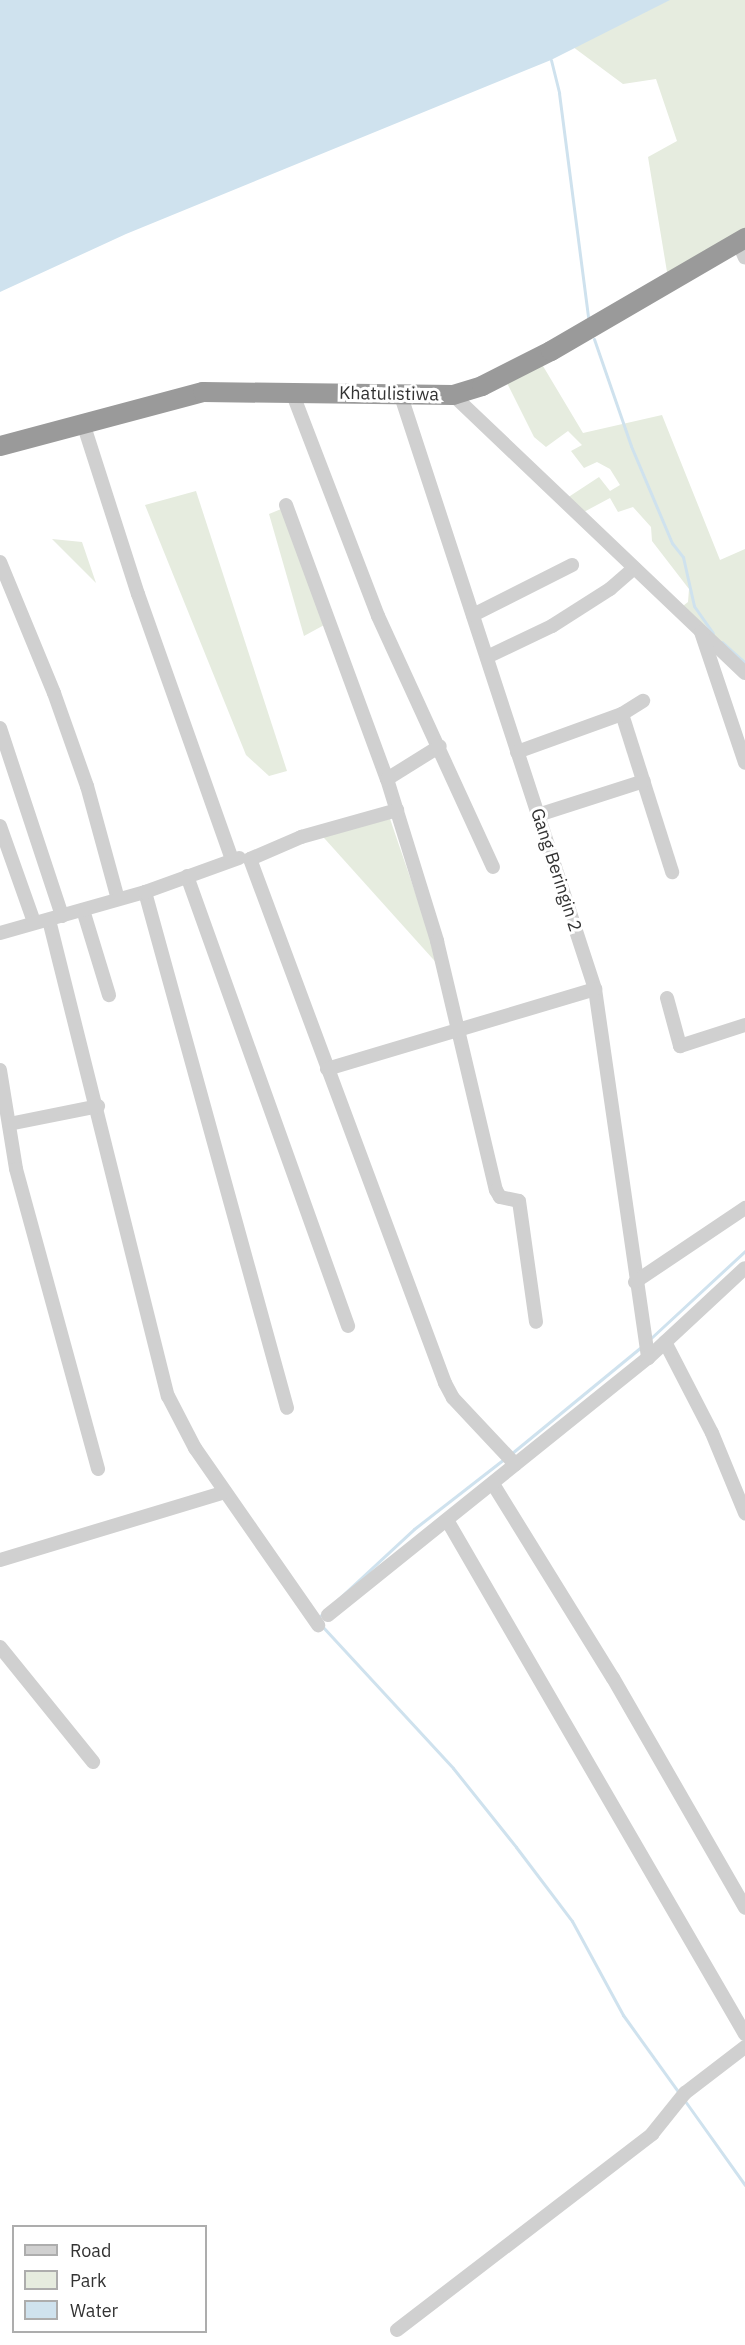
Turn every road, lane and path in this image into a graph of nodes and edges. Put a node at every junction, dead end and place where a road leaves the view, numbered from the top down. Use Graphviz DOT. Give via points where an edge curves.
graph roads {
  1 [pos="743,246"];
  2 [pos="292,392"];
  3 [pos="453,395"];
  4 [pos="401,396"];
  5 [pos="82,423"];
  6 [pos="0,446"];
  7 [pos="286,505"];
  8 [pos="0,562"];
  9 [pos="572,565"];
  10 [pos="634,568"];
  11 [pos="473,615"];
  12 [pos="703,632"];
  13 [pos="487,657"];
  14 [pos="745,673"];
  15 [pos="643,701"];
  16 [pos="622,714"];
  17 [pos="0,728"];
  18 [pos="440,746"];
  19 [pos="517,752"];
  20 [pos="745,764"];
  21 [pos="387,779"];
  22 [pos="644,781"];
  23 [pos="397,810"];
  24 [pos="538,815"];
  25 [pos="0,826"];
  26 [pos="232,859"];
  27 [pos="250,859"];
  28 [pos="493,867"];
  29 [pos="672,872"];
  30 [pos="187,876"];
  31 [pos="145,892"];
  32 [pos="118,899"];
  33 [pos="83,910"];
  34 [pos="56,918"];
  35 [pos="34,922"];
  36 [pos="0,933"];
  37 [pos="595,989"];
  38 [pos="109,995"];
  39 [pos="667,998"];
  40 [pos="745,1026"];
  41 [pos="458,1029"];
  42 [pos="327,1069"];
  43 [pos="0,1070"];
  44 [pos="98,1106"];
  45 [pos="9,1124"];
  46 [pos="745,1208"];
  47 [pos="745,1268"];
  48 [pos="635,1282"];
  49 [pos="536,1322"];
  50 [pos="348,1326"];
  51 [pos="665,1342"];
  52 [pos="645,1348"];
  53 [pos="287,1407"];
  54 [pos="510,1459"];
  55 [pos="98,1469"];
  56 [pos="745,1473"];
  57 [pos="731,1480"];
  58 [pos="493,1484"];
  59 [pos="225,1492"];
  60 [pos="745,1513"];
  61 [pos="447,1520"];
  62 [pos="0,1560"];
  63 [pos="0,1647"];
  64 [pos="93,1762"];
  65 [pos="745,1908"];
  66 [pos="745,2034"];
  67 [pos="745,2047"];
  68 [pos="397,2330"];
  1 -- 3 [label="highway, Khatulistiwa" via="509,373"];
  2 -- 4 [label="highway, Khatulistiwa"];
  2 -- 5 [label="highway, Khatulistiwa" via="203,392"];
  2 -- 18 [label="street" via="378,615"];
  3 -- 4 [label="highway, Khatulistiwa"];
  3 -- 10 [label="street"];
  4 -- 11 [label="street, Gang Beringin 2"];
  5 -- 6 [label="highway, Khatulistiwa"];
  5 -- 26 [label="street"];
  7 -- 21 [label="street"];
  8 -- 32 [label="street" via="87,786"];
  9 -- 11 [label="street"];
  10 -- 12 [label="street"];
  10 -- 13 [label="street" via="610,589 552,626"];
  11 -- 13 [label="street, Gang Beringin 2"];
  12 -- 14 [label="street"];
  12 -- 20 [label="street"];
  13 -- 19 [label="street, Gang Beringin 2"];
  15 -- 16 [label="street"];
  16 -- 19 [label="street"];
  16 -- 22 [label="street"];
  17 -- 34 [label="street"];
  18 -- 21 [label="street"];
  18 -- 28 [label="street"];
  19 -- 24 [label="street, Gang Beringin 2"];
  21 -- 23 [label="street"];
  22 -- 24 [label="street"];
  22 -- 29 [label="street"];
  23 -- 27 [label="street" via="301,837"];
  23 -- 41 [label="street"];
  24 -- 37 [label="street, Gang Beringin 2"];
  25 -- 35 [label="street"];
  26 -- 27 [label="street"];
  26 -- 30 [label="street"];
  27 -- 42 [label="street"];
  30 -- 31 [label="street"];
  30 -- 50 [label="street"];
  31 -- 32 [label="street"];
  31 -- 53 [label="street"];
  32 -- 33 [label="street"];
  33 -- 34 [label="street"];
  33 -- 38 [label="street"];
  34 -- 35 [label="street"];
  34 -- 44 [label="street"];
  35 -- 36 [label="street"];
  37 -- 41 [label="street"];
  37 -- 48 [label="street, Gang Beringin 2"];
  39 -- 40 [label="street" via="680,1046"];
  41 -- 42 [label="street"];
  41 -- 49 [label="street" via="496,1190 500,1197 519,1201"];
  42 -- 54 [label="street" via="445,1383 453,1398"];
  43 -- 45 [label="street"];
  44 -- 45 [label="street"];
  44 -- 59 [label="street" via="162,1380 195,1448"];
  45 -- 55 [label="street" via="19,1180"];
  46 -- 48 [label="street"];
  47 -- 51 [label="street"];
  48 -- 52 [label="street, Gang Beringin 2"];
  51 -- 52 [label="street"];
  51 -- 57 [label="street"];
  52 -- 54 [label="street"];
  54 -- 58 [label="street"];
  56 -- 57 [label="street"];
  57 -- 60 [label="street"];
  58 -- 61 [label="street"];
  58 -- 65 [label="street" via="613,1678"];
  59 -- 61 [label="street" via="323,1620"];
  59 -- 62 [label="street"];
  61 -- 66 [label="street"];
  63 -- 64 [label="street"];
  67 -- 68 [label="street" via="681,2097 652,2134"];
}
